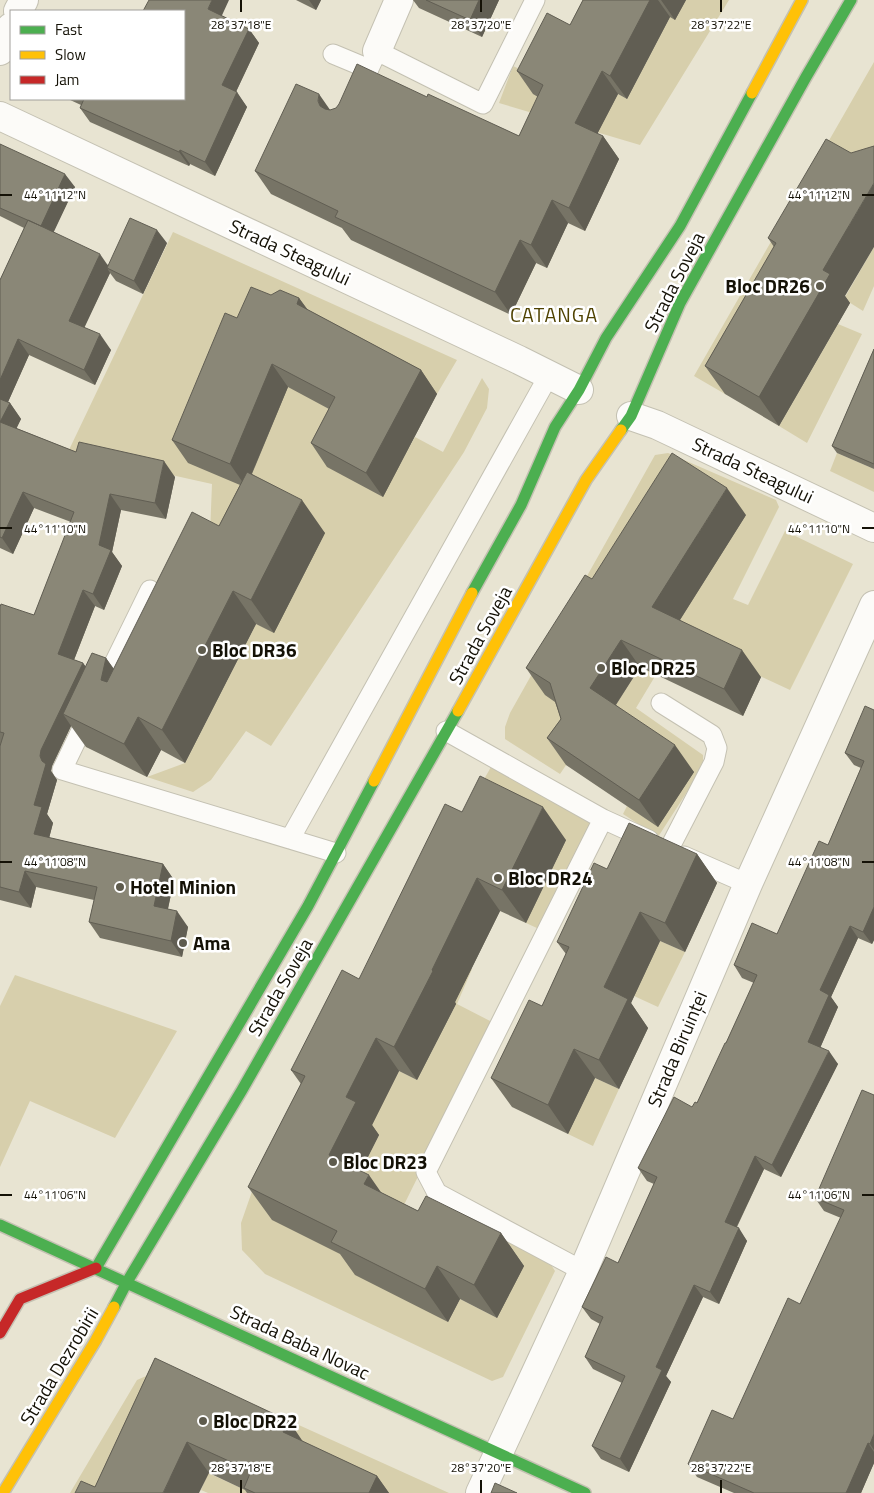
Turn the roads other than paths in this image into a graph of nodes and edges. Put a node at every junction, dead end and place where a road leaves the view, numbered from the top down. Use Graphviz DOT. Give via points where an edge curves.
graph roads {
  1 [pos="399,0"];
  2 [pos="535,0"];
  3 [pos="802,0"];
  4 [pos="851,0"];
  5 [pos="10,28"];
  6 [pos="0,51"];
  7 [pos="333,54"];
  8 [pos="373,60"];
  9 [pos="351,108"];
  10 [pos="0,116"];
  11 [pos="549,375"];
  12 [pos="579,390"];
  13 [pos="631,416"];
  14 [pos="874,528"];
  15 [pos="150,590"];
  16 [pos="874,605"];
  17 [pos="661,703"];
  18 [pos="446,730"];
  19 [pos="603,819"];
  20 [pos="290,839"];
  21 [pos="669,849"];
  22 [pos="336,853"];
  23 [pos="748,884"];
  24 [pos="0,1224"];
  25 [pos="96,1268"];
  26 [pos="582,1271"];
  27 [pos="127,1282"];
  28 [pos="0,1333"];
  29 [pos="499,1453"];
  30 [pos="3,1493"];
  31 [pos="480,1493"];
  32 [pos="585,1493"];
  1 -- 8 [label="street"];
  2 -- 8 [label="lane" via="483,104"];
  3 -- 12 [label="main road, Strada Soveja" via="680,226 606,338"];
  4 -- 13 [label="main road, Strada Soveja" via="680,303"];
  5 -- 6 [label="street"];
  7 -- 8 [label="lane"];
  8 -- 9 [label="lane"];
  10 -- 11 [label="street, Strada Steagului"];
  11 -- 12 [label="street, Strada Steagului"];
  11 -- 20 [label="lane"];
  12 -- 22 [label="main road, Strada Soveja" via="555,428 521,505 475,586"];
  13 -- 14 [label="street, Strada Steagului" via="657,425"];
  13 -- 18 [label="main road, Strada Soveja" via="586,480"];
  15 -- 20 [label="lane" via="62,770"];
  16 -- 23 [label="street, Strada Biruinței"];
  17 -- 21 [label="lane" via="712,735 717,748 714,762"];
  18 -- 19 [label="lane"];
  18 -- 27 [label="main road, Strada Soveja" via="242,1090"];
  19 -- 21 [label="lane"];
  19 -- 26 [label="lane" via="426,1172 436,1193"];
  20 -- 22 [label="lane"];
  21 -- 23 [label="lane"];
  22 -- 25 [label="main road, Strada Soveja"];
  23 -- 26 [label="street, Strada Biruinței"];
  24 -- 25 [label="main road, Strada Baba Novac"];
  25 -- 27 [label="main road, Strada Baba Novac"];
  25 -- 28 [label="main road, Strada Dezrobirii" via="20,1299"];
  26 -- 29 [label="street, Strada Biruinței"];
  27 -- 29 [label="main road, Strada Baba Novac"];
  27 -- 30 [label="main road, Strada Dezrobirii" via="96,1340"];
  29 -- 31 [label="street, Strada Biruinței"];
  29 -- 32 [label="main road, Strada Baba Novac"];
}
